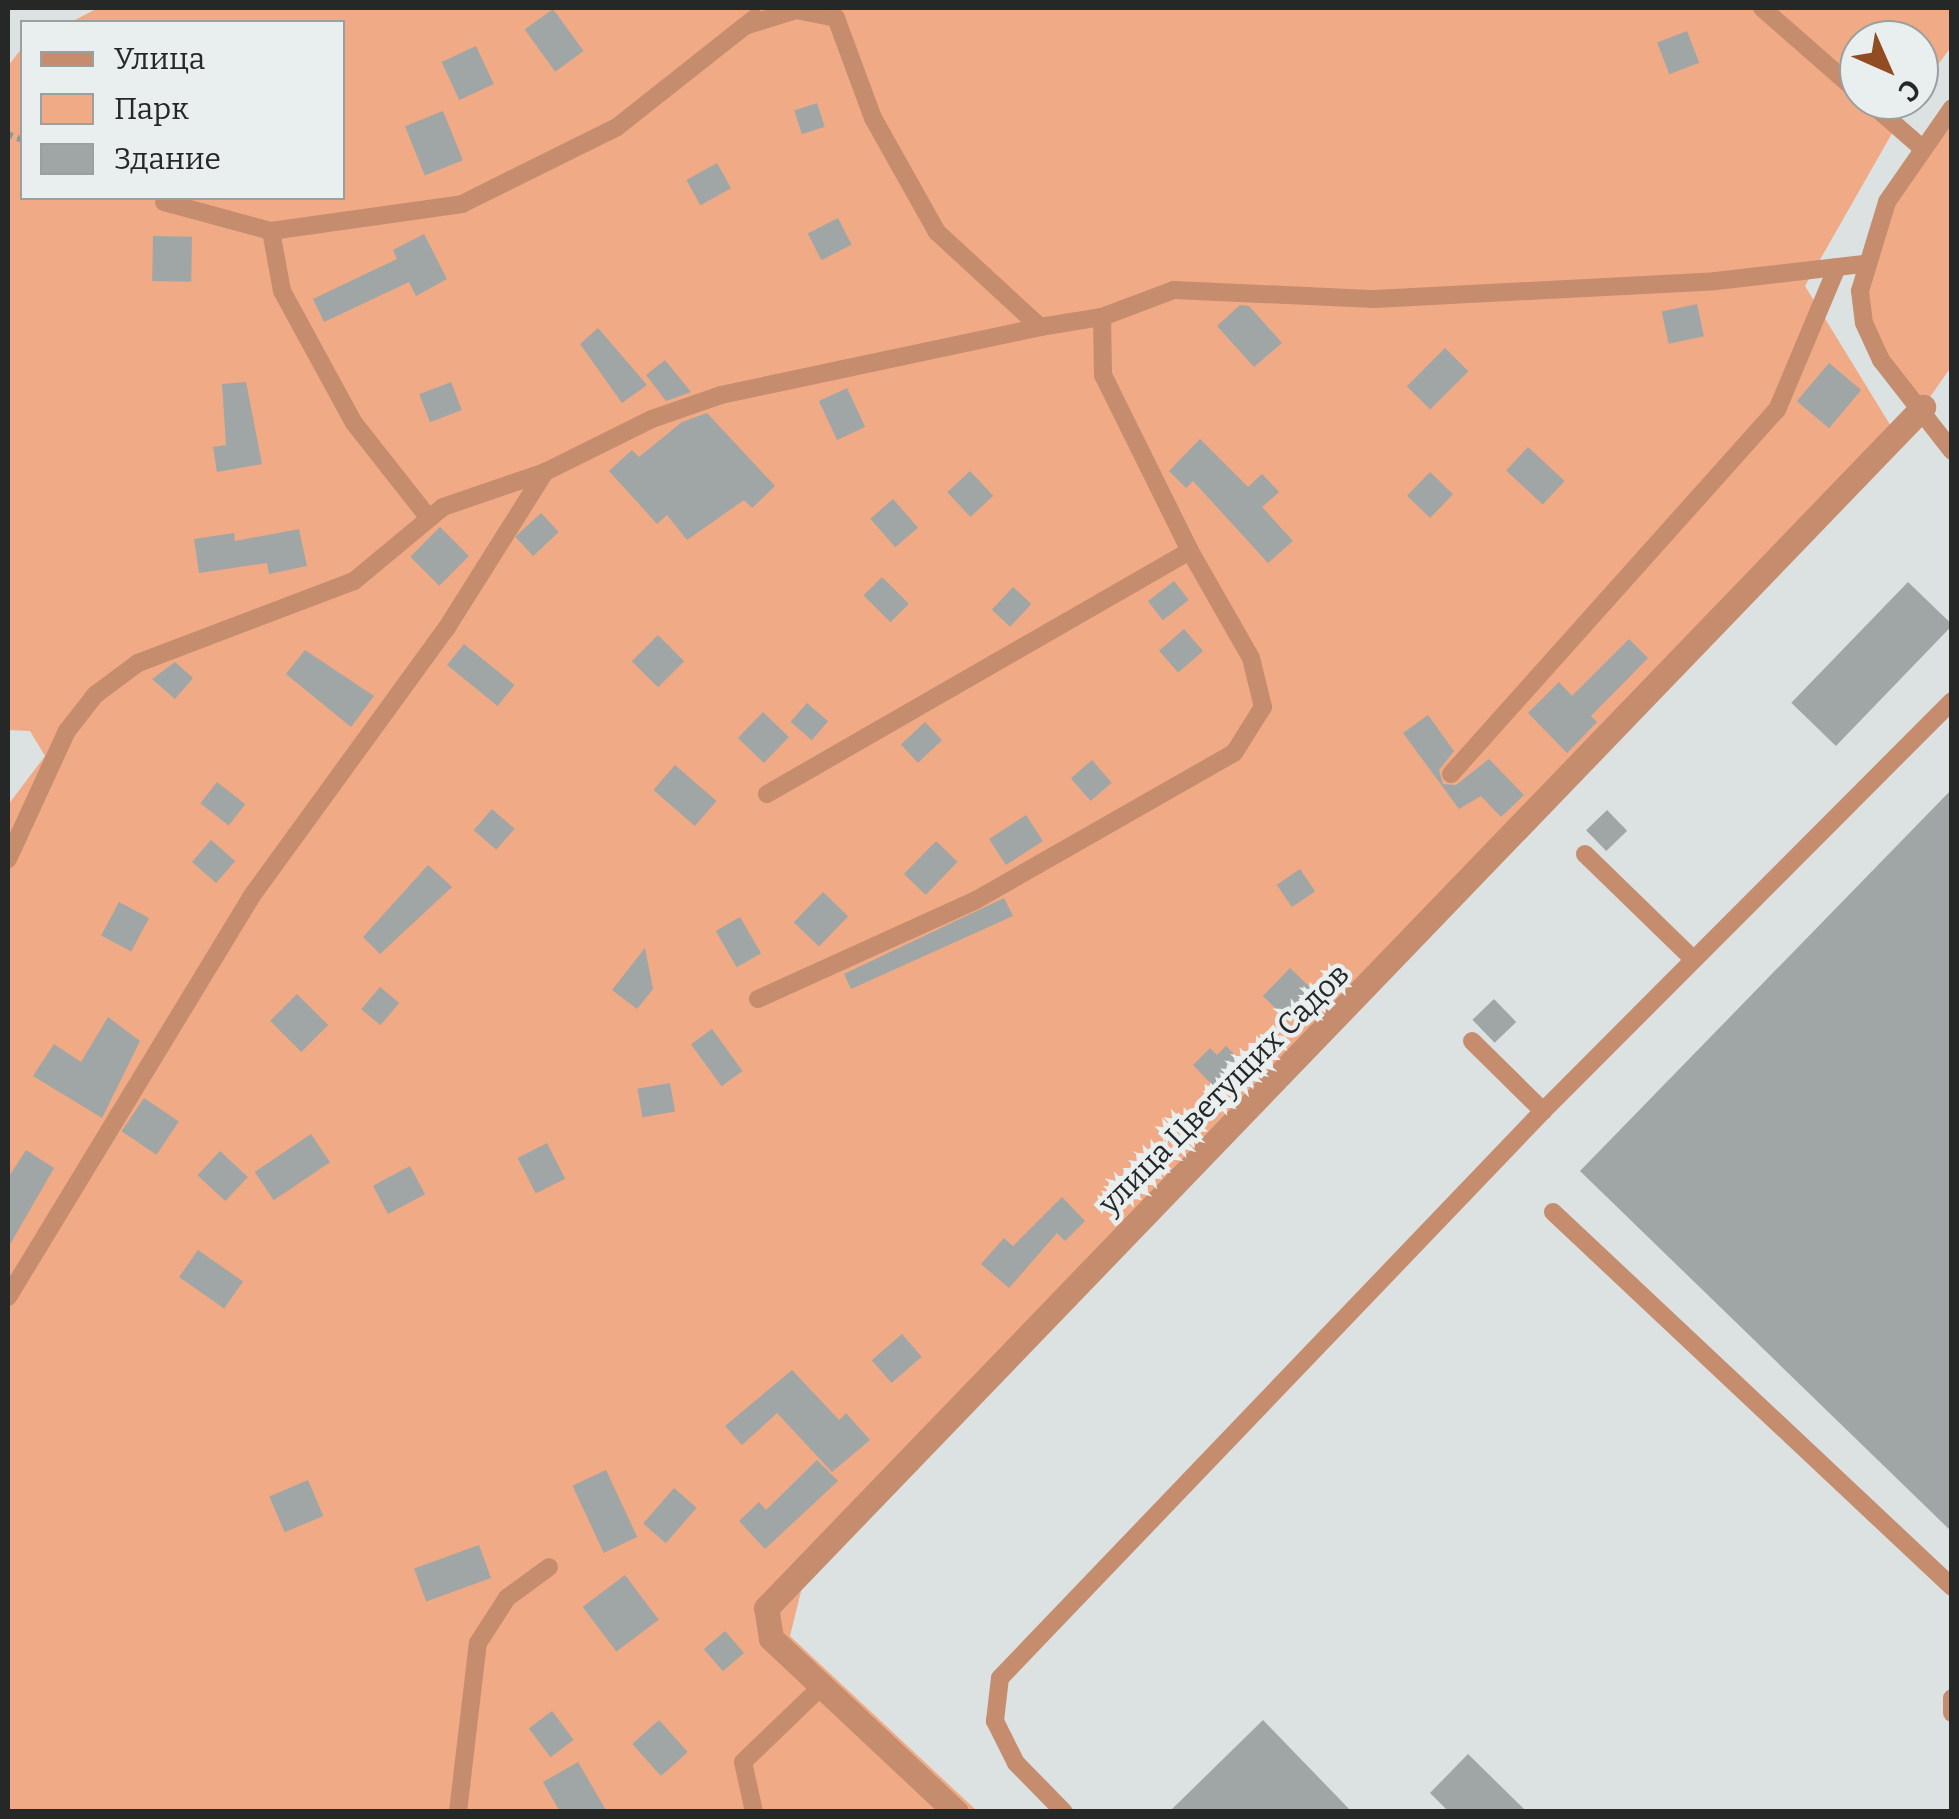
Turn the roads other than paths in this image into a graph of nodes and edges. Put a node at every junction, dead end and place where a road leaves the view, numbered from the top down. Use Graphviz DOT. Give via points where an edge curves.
graph roads {
  1 [pos="766,8"];
  2 [pos="1762,8"];
  3 [pos="836,13"];
  4 [pos="748,24"];
  5 [pos="1839,75"];
  6 [pos="1952,108"];
  7 [pos="1890,120"];
  8 [pos="1922,148"];
  9 [pos="164,202"];
  10 [pos="270,231"];
  11 [pos="1864,264"];
  12 [pos="1836,267"];
  13 [pos="1102,317"];
  14 [pos="1040,327"];
  15 [pos="1922,407"];
  16 [pos="1952,451"];
  17 [pos="545,472"];
  18 [pos="428,517"];
  19 [pos="1190,551"];
  20 [pos="1952,701"];
  21 [pos="1451,774"];
  22 [pos="767,794"];
  23 [pos="1585,854"];
  24 [pos="8,859"];
  25 [pos="1692,958"];
  26 [pos="758,999"];
  27 [pos="1472,1041"];
  28 [pos="1543,1111"];
  29 [pos="1553,1212"];
  30 [pos="8,1297"];
  31 [pos="549,1567"];
  32 [pos="1952,1587"];
  33 [pos="821,1687"];
  34 [pos="1952,1698"];
  35 [pos="1952,1714"];
  36 [pos="458,1812"];
  37 [pos="754,1812"];
  38 [pos="956,1812"];
  39 [pos="1064,1812"];
  1 -- 4 [label="lane"];
  2 -- 5 [label="lane"];
  3 -- 4 [label="lane" via="796,10"];
  3 -- 14 [label="lane" via="874,118 937,232"];
  4 -- 10 [label="lane" via="616,127 462,204"];
  6 -- 8 [label="lane"];
  7 -- 8 [label="lane"];
  8 -- 11 [label="lane" via="1886,202"];
  9 -- 10 [label="lane"];
  10 -- 18 [label="lane" via="282,291 354,423"];
  11 -- 12 [label="lane"];
  11 -- 15 [label="lane" via="1864,323 1881,360"];
  12 -- 13 [label="lane" via="1716,281 1375,298 1174,290"];
  12 -- 21 [label="lane" via="1777,410"];
  13 -- 14 [label="lane"];
  13 -- 19 [label="lane" via="1103,375"];
  14 -- 17 [label="lane" via="721,396 652,418"];
  15 -- 16 [label="lane"];
  15 -- 33 [label="street, улица Цветущих Садов" via="1381,976 784,1584 766,1608 771,1638"];
  17 -- 18 [label="lane"];
  17 -- 30 [label="lane" via="446,628 251,897"];
  18 -- 24 [label="lane" via="354,580 138,664 95,695 67,732"];
  19 -- 22 [label="lane"];
  19 -- 26 [label="lane" via="1250,658 1263,706 1234,753 976,900"];
  20 -- 25 [label="lane"];
  23 -- 25 [label="lane"];
  25 -- 28 [label="lane"];
  27 -- 28 [label="lane"];
  28 -- 39 [label="lane" via="1000,1678 994,1721 1016,1763"];
  29 -- 32 [label="lane"];
  31 -- 36 [label="lane" via="507,1598 478,1643"];
  33 -- 37 [label="lane" via="743,1762"];
  33 -- 38 [label="street, улица Цветущих Садов"];
  34 -- 35 [label="lane"];
}
